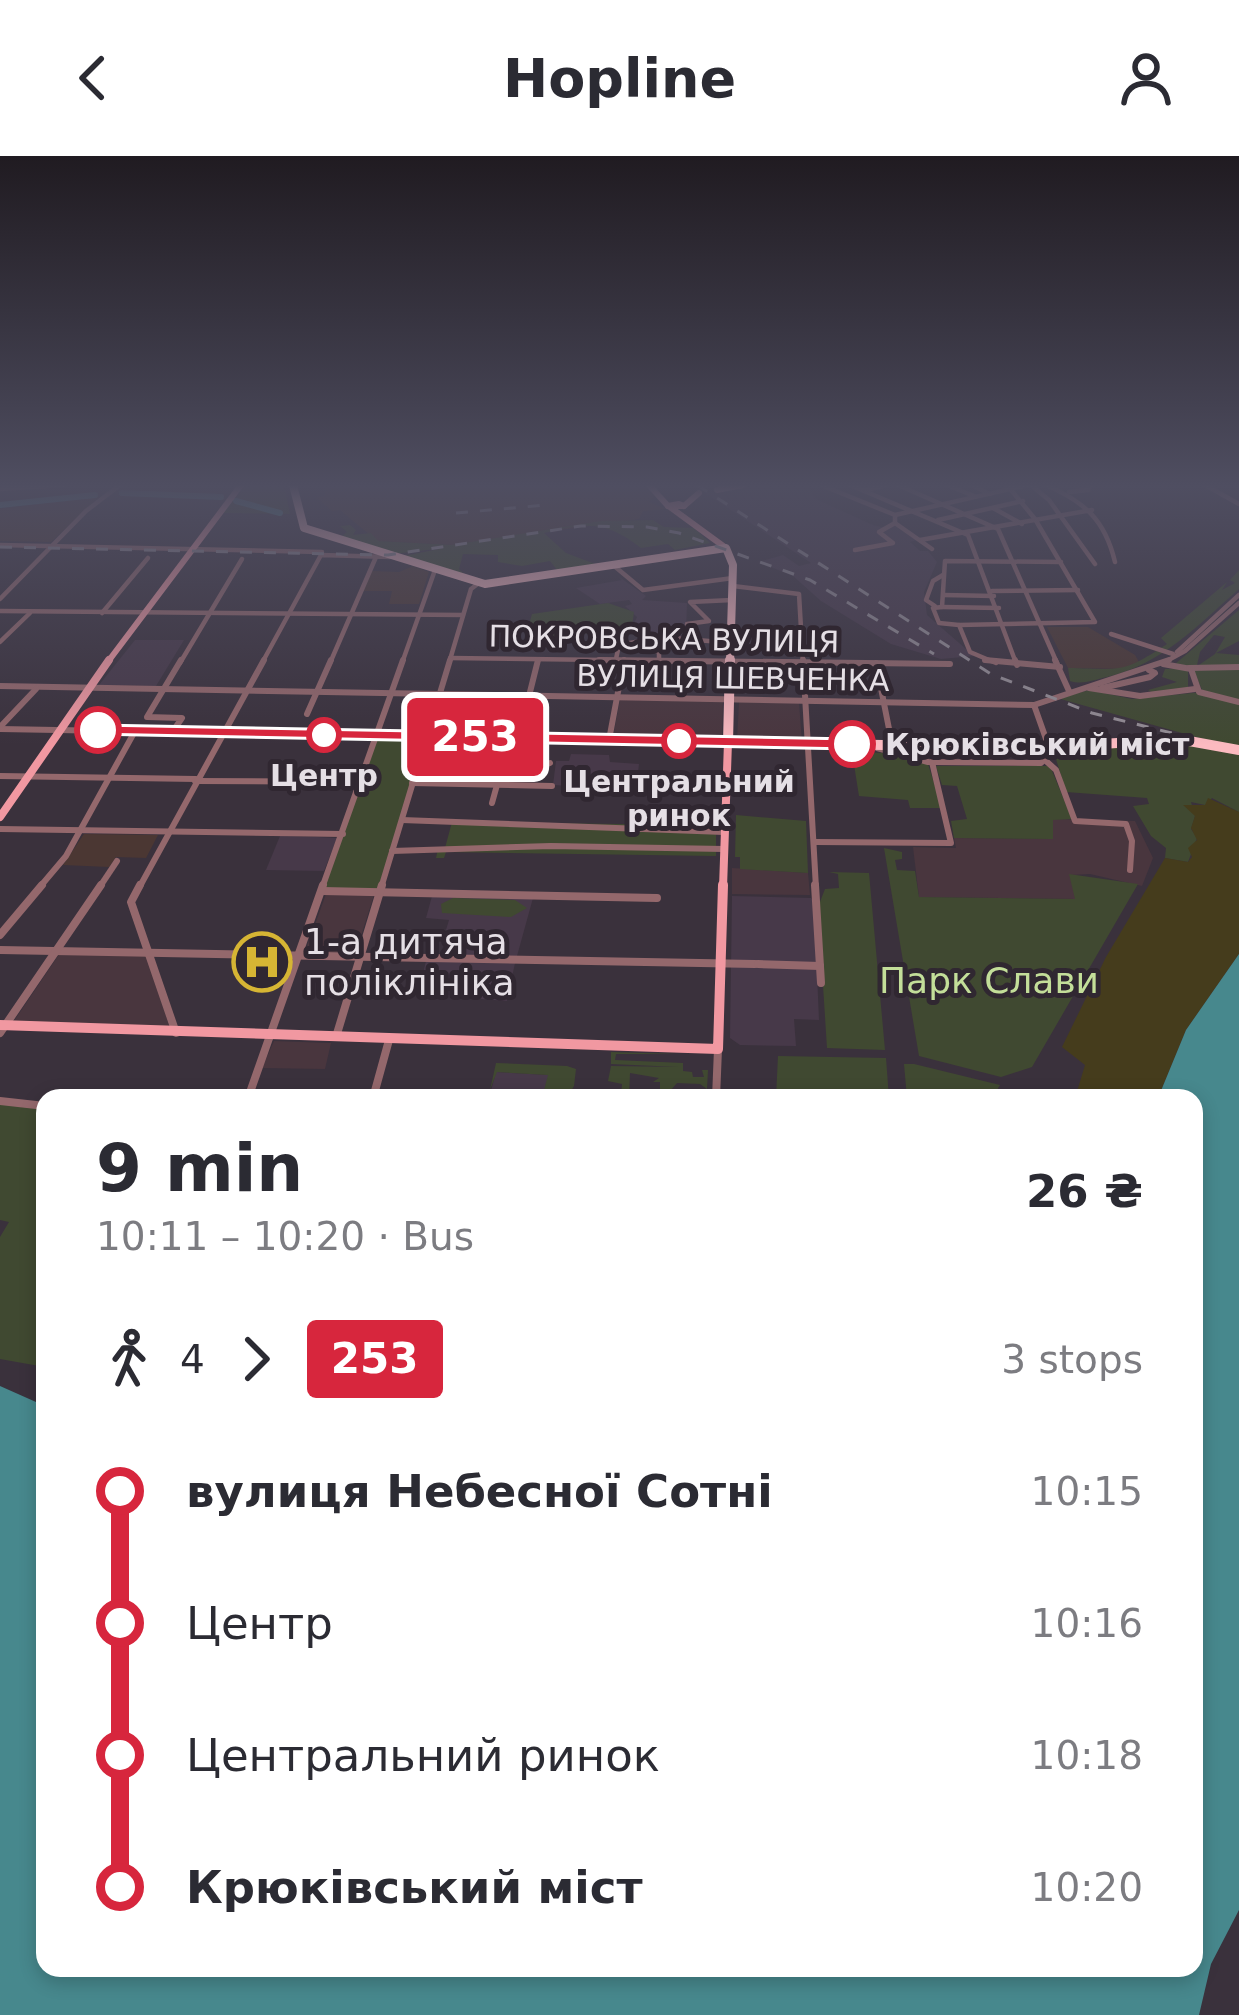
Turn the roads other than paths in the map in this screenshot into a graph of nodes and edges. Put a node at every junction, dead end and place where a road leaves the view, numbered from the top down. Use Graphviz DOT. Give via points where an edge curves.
graph roads {
  1 [pos="28,572"];
  2 [pos="136,572"];
  3 [pos="174,572"];
  4 [pos="233,572"];
  5 [pos="311,572"];
  6 [pos="369,572"];
  7 [pos="434,572"];
  8 [pos="441,572"];
  9 [pos="565,572"];
  10 [pos="621,572"];
  11 [pos="732,572"];
  12 [pos="943,572"];
  13 [pos="984,572"];
  14 [pos="1018,572"];
  15 [pos="1068,572"];
  16 [pos="943,575"];
  17 [pos="733,582"];
  18 [pos="479,584"];
  19 [pos="1080,590"];
  20 [pos="1026,591"];
  21 [pos="993,594"];
  22 [pos="944,595"];
  23 [pos="0,598"];
  24 [pos="1239,599"];
  25 [pos="732,600"];
  26 [pos="939,607"];
  27 [pos="999,608"];
  28 [pos="0,611"];
  29 [pos="32,612"];
  30 [pos="1229,612"];
  31 [pos="102,613"];
  32 [pos="144,613"];
  33 [pos="206,613"];
  34 [pos="288,613"];
  35 [pos="350,614"];
  36 [pos="1239,614"];
  37 [pos="418,615"];
  38 [pos="463,615"];
  39 [pos="1004,624"];
  40 [pos="1043,624"];
  41 [pos="959,626"];
  42 [pos="1111,634"];
  43 [pos="664,637"];
  44 [pos="0,642"];
  45 [pos="709,643"];
  46 [pos="732,643"];
  47 [pos="536,651"];
  48 [pos="1176,653"];
  49 [pos="658,654"];
  50 [pos="450,658"];
  51 [pos="620,659"];
  52 [pos="536,660"];
  53 [pos="731,661"];
  54 [pos="802,662"];
  55 [pos="877,663"];
  56 [pos="1161,663"];
  57 [pos="950,664"];
  58 [pos="1017,664"];
  59 [pos="1060,667"];
  60 [pos="1239,667"];
  61 [pos="1187,668"];
  62 [pos="0,686"];
  63 [pos="1085,686"];
  64 [pos="37,688"];
  65 [pos="88,688"];
  66 [pos="1196,688"];
  67 [pos="162,690"];
  68 [pos="245,691"];
  69 [pos="1070,691"];
  70 [pos="317,693"];
  71 [pos="392,694"];
  72 [pos="439,695"];
  73 [pos="529,696"];
  74 [pos="616,698"];
  75 [pos="729,699"];
  76 [pos="805,700"];
  77 [pos="883,701"];
  78 [pos="1239,702"];
  79 [pos="1034,705"];
  80 [pos="308,714"];
  81 [pos="0,729"];
  82 [pos="60,730"];
  83 [pos="135,731"];
  84 [pos="172,732"];
  85 [pos="222,733"];
  86 [pos="378,736"];
  87 [pos="425,736"];
  88 [pos="609,740"];
  89 [pos="728,742"];
  90 [pos="807,743"];
  91 [pos="894,749"];
  92 [pos="1239,750"];
  93 [pos="1046,761"];
  94 [pos="932,762"];
  95 [pos="550,763"];
  96 [pos="538,767"];
  97 [pos="0,776"];
  98 [pos="26,776"];
  99 [pos="107,777"];
  100 [pos="196,780"];
  101 [pos="362,782"];
  102 [pos="412,783"];
  103 [pos="496,785"];
  104 [pos="552,786"];
  105 [pos="492,803"];
  106 [pos="0,817"];
  107 [pos="402,820"];
  108 [pos="0,829"];
  109 [pos="82,830"];
  110 [pos="167,830"];
  111 [pos="724,832"];
  112 [pos="344,834"];
  113 [pos="815,842"];
  114 [pos="724,849"];
  115 [pos="392,851"];
  116 [pos="117,861"];
  117 [pos="1130,870"];
  118 [pos="323,891"];
  119 [pos="380,892"];
  120 [pos="657,898"];
  121 [pos="0,935"];
  122 [pos="0,950"];
  123 [pos="58,950"];
  124 [pos="149,952"];
  125 [pos="301,954"];
  126 [pos="361,955"];
  127 [pos="720,963"];
  128 [pos="820,966"];
  129 [pos="821,983"];
  130 [pos="2,1028"];
  131 [pos="177,1034"];
  132 [pos="272,1037"];
  133 [pos="336,1038"];
  134 [pos="389,1040"];
  135 [pos="718,1049"];
  136 [pos="252,1089"];
  137 [pos="376,1089"];
  138 [pos="716,1089"];
  139 [pos="0,1101"];
  140 [pos="36,1105"];
  1 -- 23 [label="street"];
  2 -- 31 [label="street"];
  3 -- 32 [label="main road"];
  4 -- 33 [label="street"];
  5 -- 34 [label="street"];
  6 -- 35 [label="street"];
  7 -- 37 [label="street"];
  8 -- 18 [label="highway"];
  9 -- 18 [label="highway"];
  10 -- 17 [label="street" via="643,590"];
  11 -- 17 [label="highway"];
  12 -- 16 [label="street"];
  13 -- 21 [label="street"];
  14 -- 20 [label="street"];
  15 -- 19 [label="street"];
  16 -- 22 [label="street"];
  16 -- 26 [label="street" via="926,600"];
  17 -- 25 [label="highway"];
  17 -- 54 [label="street" via="797,592"];
  18 -- 38 [label="street"];
  19 -- 20 [label="street"];
  19 -- 40 [label="street" via="1095,622"];
  20 -- 21 [label="street"];
  20 -- 40 [label="street"];
  21 -- 22 [label="street"];
  21 -- 27 [label="street"];
  22 -- 26 [label="street"];
  24 -- 30 [label="street"];
  24 -- 48 [label="street"];
  25 -- 45 [label="street" via="690,602 709,621 689,624"];
  25 -- 46 [label="highway"];
  26 -- 27 [label="street"];
  26 -- 41 [label="street" via="939,623"];
  27 -- 39 [label="street"];
  28 -- 29 [label="street"];
  29 -- 31 [label="street"];
  29 -- 44 [label="street"];
  30 -- 36 [label="street"];
  30 -- 48 [label="street"];
  31 -- 32 [label="street"];
  32 -- 33 [label="street"];
  32 -- 65 [label="main road"];
  33 -- 34 [label="street"];
  33 -- 67 [label="street"];
  34 -- 35 [label="street"];
  34 -- 68 [label="street"];
  35 -- 37 [label="street"];
  35 -- 70 [label="street"];
  37 -- 38 [label="street"];
  37 -- 71 [label="street"];
  38 -- 50 [label="street"];
  39 -- 40 [label="street"];
  39 -- 41 [label="street"];
  39 -- 58 [label="street"];
  40 -- 59 [label="street"];
  41 -- 58 [label="street" via="966,649 980,659"];
  42 -- 48 [label="street"];
  43 -- 45 [label="street"];
  43 -- 49 [label="street"];
  43 -- 51 [label="street" via="619,645"];
  45 -- 46 [label="street"];
  46 -- 53 [label="highway"];
  47 -- 52 [label="street"];
  48 -- 56 [label="street"];
  49 -- 51 [label="street, ПОКРОВСЬКА ВУЛИЦЯ"];
  49 -- 53 [label="street, ПОКРОВСЬКА ВУЛИЦЯ"];
  50 -- 52 [label="street, ПОКРОВСЬКА ВУЛИЦЯ"];
  50 -- 72 [label="street"];
  51 -- 52 [label="street, ПОКРОВСЬКА ВУЛИЦЯ"];
  51 -- 74 [label="street"];
  52 -- 73 [label="street"];
  53 -- 54 [label="street, ПОКРОВСЬКА ВУЛИЦЯ"];
  53 -- 75 [label="highway"];
  54 -- 55 [label="street, ПОКРОВСЬКА ВУЛИЦЯ"];
  54 -- 76 [label="street"];
  55 -- 57 [label="street, ПОКРОВСЬКА ВУЛИЦЯ"];
  55 -- 77 [label="street"];
  56 -- 61 [label="street"];
  56 -- 63 [label="street" via="1150,677"];
  58 -- 59 [label="street"];
  59 -- 69 [label="street"];
  60 -- 61 [label="street"];
  61 -- 66 [label="street"];
  62 -- 64 [label="street, ВУЛИЦЯ ШЕВЧЕНКА"];
  63 -- 66 [label="street" via="1140,696"];
  63 -- 69 [label="street"];
  64 -- 65 [label="street, ВУЛИЦЯ ШЕВЧЕНКА"];
  64 -- 81 [label="street"];
  65 -- 67 [label="street, ВУЛИЦЯ ШЕВЧЕНКА"];
  65 -- 82 [label="main road"];
  66 -- 78 [label="street"];
  67 -- 68 [label="street, ВУЛИЦЯ ШЕВЧЕНКА"];
  67 -- 84 [label="street" via="146,717 182,718"];
  68 -- 70 [label="street, ВУЛИЦЯ ШЕВЧЕНКА"];
  68 -- 85 [label="street"];
  69 -- 79 [label="street"];
  70 -- 71 [label="street, ВУЛИЦЯ ШЕВЧЕНКА"];
  70 -- 80 [label="street"];
  71 -- 72 [label="street, ВУЛИЦЯ ШЕВЧЕНКА"];
  71 -- 86 [label="street"];
  72 -- 73 [label="street, ВУЛИЦЯ ШЕВЧЕНКА"];
  72 -- 87 [label="street"];
  73 -- 74 [label="street, ВУЛИЦЯ ШЕВЧЕНКА"];
  74 -- 75 [label="street, ВУЛИЦЯ ШЕВЧЕНКА"];
  74 -- 88 [label="street"];
  75 -- 76 [label="street, ВУЛИЦЯ ШЕВЧЕНКА"];
  75 -- 89 [label="highway"];
  76 -- 77 [label="street, ВУЛИЦЯ ШЕВЧЕНКА"];
  76 -- 90 [label="street"];
  77 -- 79 [label="street, ВУЛИЦЯ ШЕВЧЕНКА"];
  77 -- 91 [label="street"];
  79 -- 93 [label="street" via="1051,754"];
  81 -- 82 [label="street"];
  82 -- 83 [label="street"];
  82 -- 98 [label="main road"];
  83 -- 84 [label="street"];
  83 -- 99 [label="street"];
  84 -- 85 [label="street"];
  85 -- 86 [label="street"];
  85 -- 100 [label="street"];
  86 -- 87 [label="street"];
  86 -- 101 [label="street"];
  87 -- 88 [label="street"];
  87 -- 102 [label="street"];
  88 -- 89 [label="street"];
  89 -- 90 [label="highway"];
  89 -- 111 [label="main road"];
  90 -- 91 [label="highway"];
  90 -- 113 [label="street"];
  91 -- 92 [label="highway, bridge" via="1178,739"];
  91 -- 94 [label="street"];
  93 -- 94 [label="street"];
  93 -- 117 [label="street" via="1075,821 1126,824"];
  94 -- 113 [label="street" via="952,839 946,844"];
  95 -- 96 [label="street"];
  97 -- 98 [label="street"];
  98 -- 99 [label="street"];
  98 -- 106 [label="main road"];
  99 -- 100 [label="street"];
  99 -- 109 [label="street"];
  100 -- 101 [label="street"];
  100 -- 110 [label="street"];
  101 -- 112 [label="street"];
  102 -- 103 [label="street"];
  102 -- 107 [label="street"];
  103 -- 104 [label="street"];
  103 -- 105 [label="street"];
  107 -- 111 [label="street"];
  107 -- 115 [label="street"];
  108 -- 109 [label="street"];
  109 -- 110 [label="street"];
  109 -- 121 [label="street"];
  110 -- 112 [label="street"];
  110 -- 124 [label="street" via="131,902"];
  111 -- 114 [label="main road"];
  112 -- 118 [label="street"];
  113 -- 128 [label="street"];
  114 -- 115 [label="street"];
  114 -- 127 [label="main road"];
  115 -- 119 [label="street"];
  116 -- 123 [label="street"];
  118 -- 119 [label="street"];
  118 -- 125 [label="street"];
  119 -- 120 [label="street"];
  119 -- 126 [label="street"];
  122 -- 123 [label="street"];
  123 -- 124 [label="street"];
  123 -- 130 [label="street"];
  124 -- 125 [label="street"];
  124 -- 131 [label="street"];
  125 -- 126 [label="street"];
  125 -- 132 [label="street"];
  126 -- 127 [label="street"];
  126 -- 133 [label="street"];
  127 -- 128 [label="street"];
  127 -- 135 [label="main road"];
  128 -- 129 [label="street"];
  130 -- 131 [label="main road"];
  131 -- 132 [label="main road"];
  132 -- 133 [label="main road"];
  132 -- 136 [label="street"];
  133 -- 134 [label="main road"];
  134 -- 135 [label="main road"];
  134 -- 137 [label="street"];
  135 -- 138 [label="street"];
  139 -- 140 [label="street"];
}
